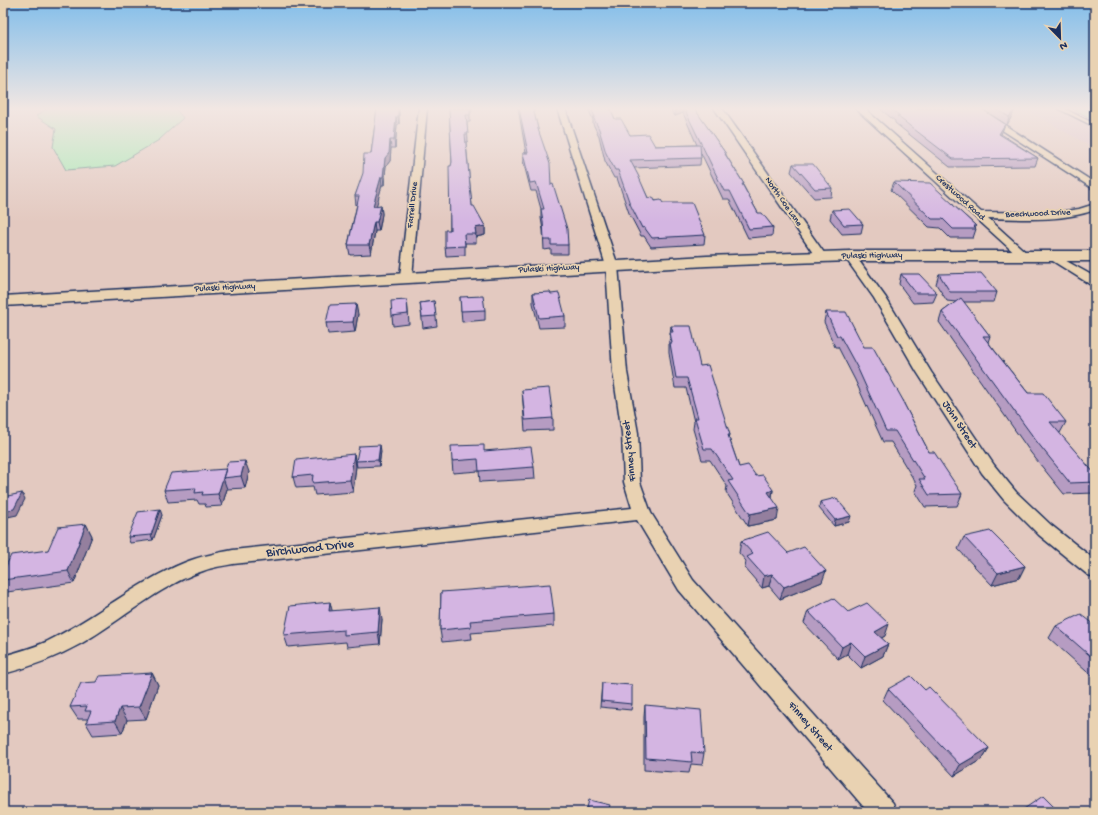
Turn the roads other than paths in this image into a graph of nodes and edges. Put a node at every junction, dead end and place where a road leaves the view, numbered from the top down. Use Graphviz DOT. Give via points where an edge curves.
graph roads {
  1 [pos="419,146"];
  2 [pos="573,146"];
  3 [pos="744,146"];
  4 [pos="902,146"];
  5 [pos="1031,146"];
  6 [pos="1095,187"];
  7 [pos="1095,207"];
  8 [pos="979,215"];
  9 [pos="850,256"];
  10 [pos="1024,256"];
  11 [pos="1052,256"];
  12 [pos="1095,256"];
  13 [pos="821,257"];
  14 [pos="612,266"];
  15 [pos="406,277"];
  16 [pos="1095,282"];
  17 [pos="3,301"];
  18 [pos="642,513"];
  19 [pos="1095,570"];
  20 [pos="3,665"];
  21 [pos="884,812"];
  1 -- 15 [label="street, Farrell Drive"];
  2 -- 14 [label="street, Finney Street"];
  3 -- 13 [label="street, North Coe Lane"];
  4 -- 8 [label="street, Crestwood Road"];
  5 -- 6 [label="street"];
  7 -- 8 [label="street, Beechwood Drive" via="1061,215"];
  8 -- 10 [label="street, Crestwood Road"];
  9 -- 10 [label="main road, Pulaski Highway"];
  9 -- 13 [label="main road, Pulaski Highway"];
  9 -- 19 [label="street, John Street" via="880,298 924,372 988,469 1010,496 1045,530"];
  10 -- 11 [label="main road, Pulaski Highway"];
  11 -- 12 [label="main road, Pulaski Highway"];
  11 -- 16 [label="street"];
  13 -- 14 [label="main road, Pulaski Highway"];
  14 -- 15 [label="main road, Pulaski Highway"];
  14 -- 18 [label="street, Finney Street" via="620,372 630,433 632,482"];
  15 -- 17 [label="main road, Pulaski Highway"];
  18 -- 20 [label="street, Birchwood Drive" via="212,561 167,580 67,642 40,655"];
  18 -- 21 [label="street, Finney Street" via="686,585"];
}
